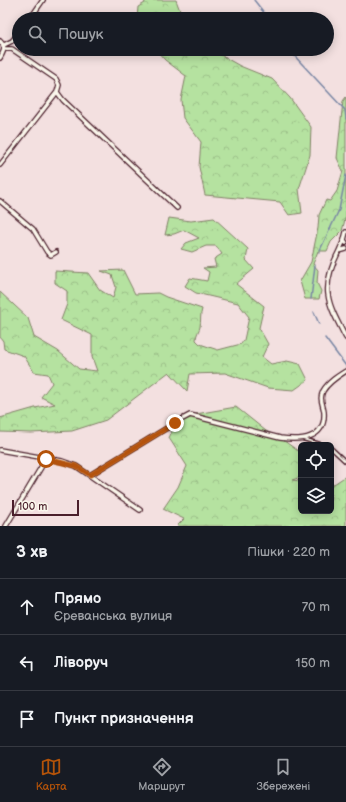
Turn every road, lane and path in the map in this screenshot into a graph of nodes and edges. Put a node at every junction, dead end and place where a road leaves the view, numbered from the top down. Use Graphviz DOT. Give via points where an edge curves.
graph roads {
  1 [pos="43,0"];
  2 [pos="35,12"];
  3 [pos="0,41"];
  4 [pos="12,41"];
  5 [pos="4,47"];
  6 [pos="12,48"];
  7 [pos="23,56"];
  8 [pos="0,58"];
  9 [pos="57,92"];
  10 [pos="0,165"];
  11 [pos="0,201"];
  12 [pos="177,208"];
  13 [pos="346,232"];
  14 [pos="345,242"];
  15 [pos="346,249"];
  16 [pos="339,251"];
  17 [pos="56,252"];
  18 [pos="346,338"];
  19 [pos="346,371"];
  20 [pos="303,438"];
  21 [pos="314,442"];
  22 [pos="0,450"];
  23 [pos="334,451"];
  24 [pos="46,459"];
  25 [pos="346,462"];
  26 [pos="90,475"];
  27 [pos="140,510"];
  28 [pos="6,526"];
  1 -- 2 [label="street"];
  3 -- 5 [label="street"];
  4 -- 5 [label="street"];
  5 -- 6 [label="street"];
  5 -- 8 [label="street"];
  7 -- 9 [label="street" via="56,79 59,85"];
  9 -- 10 [label="street"];
  9 -- 12 [label="street" via="115,151"];
  11 -- 17 [label="street" via="33,229 47,252 51,255"];
  13 -- 14 [label="street"];
  14 -- 16 [label="street"];
  15 -- 16 [label="street"];
  16 -- 18 [label="street" via="333,262 327,287 332,314"];
  19 -- 20 [label="street" via="323,390 320,398 324,412 323,426 312,437"];
  20 -- 21 [label="lane"];
  20 -- 26 [label="street" via="280,438 190,416"];
  22 -- 24 [label="street"];
  23 -- 25 [label="lane"];
  24 -- 26 [label="street" via="76,466"];
  24 -- 28 [label="street"];
  26 -- 27 [label="street"];
}
